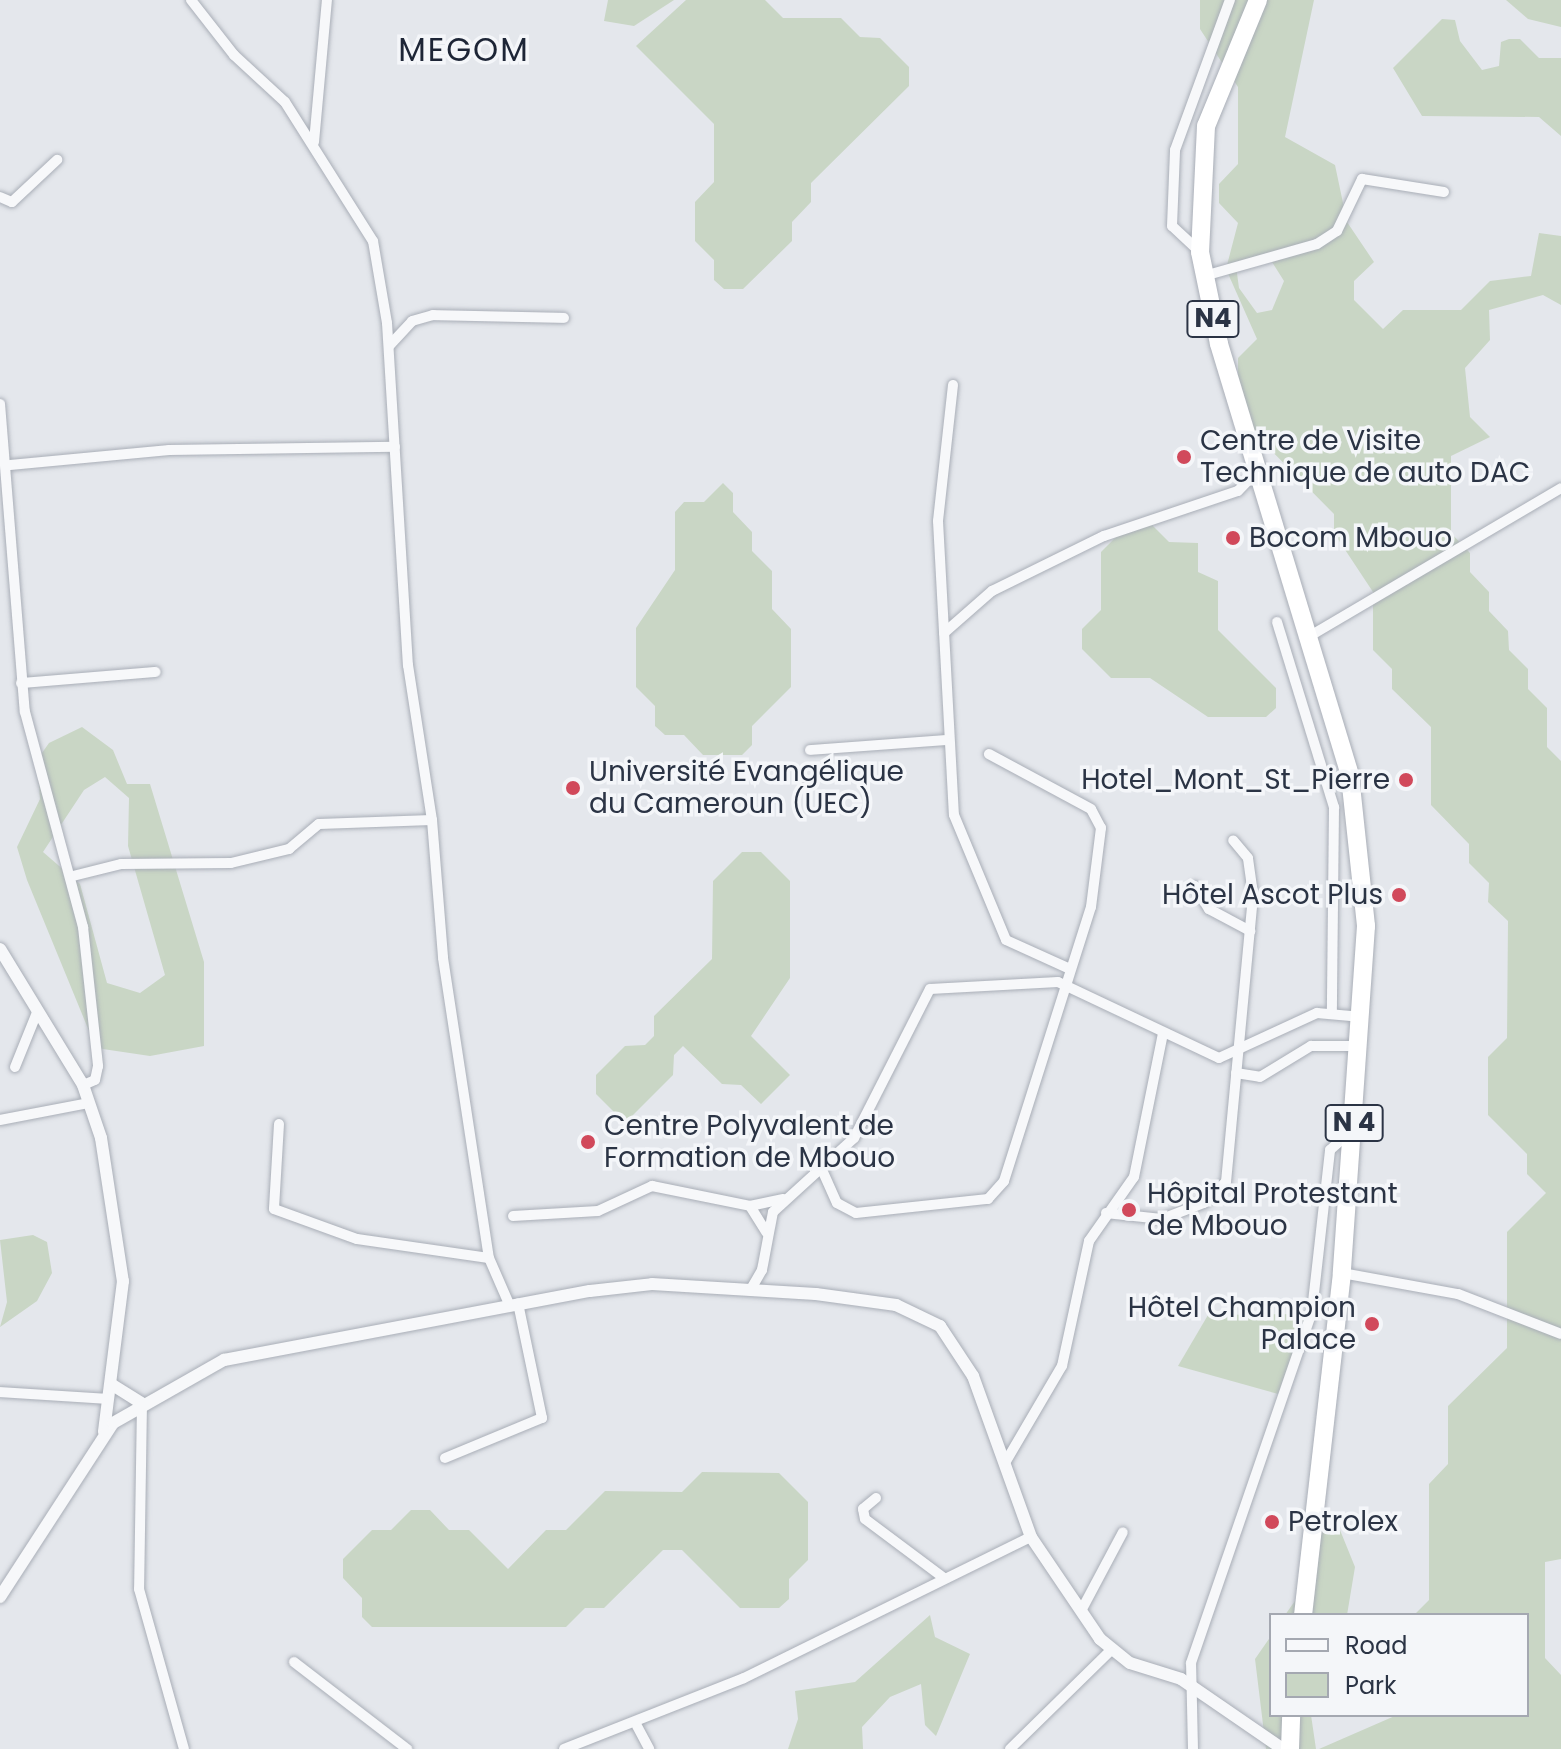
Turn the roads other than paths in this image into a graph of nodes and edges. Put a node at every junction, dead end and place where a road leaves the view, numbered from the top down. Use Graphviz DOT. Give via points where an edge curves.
graph roads {
  1 [pos="191,0"];
  2 [pos="327,0"];
  3 [pos="1230,0"];
  4 [pos="1258,0"];
  5 [pos="314,142"];
  6 [pos="57,160"];
  7 [pos="1444,192"];
  8 [pos="0,197"];
  9 [pos="1200,252"];
  10 [pos="1204,276"];
  11 [pos="564,318"];
  12 [pos="389,346"];
  13 [pos="953,385"];
  14 [pos="0,404"];
  15 [pos="395,447"];
  16 [pos="10,465"];
  17 [pos="1259,469"];
  18 [pos="1561,488"];
  19 [pos="1277,622"];
  20 [pos="944,633"];
  21 [pos="1310,636"];
  22 [pos="156,672"];
  23 [pos="21,683"];
  24 [pos="945,740"];
  25 [pos="810,750"];
  26 [pos="989,754"];
  27 [pos="432,820"];
  28 [pos="1233,840"];
  29 [pos="73,876"];
  30 [pos="1195,886"];
  31 [pos="1250,931"];
  32 [pos="0,949"];
  33 [pos="1070,969"];
  34 [pos="1065,984"];
  35 [pos="38,1010"];
  36 [pos="1332,1013"];
  37 [pos="1364,1017"];
  38 [pos="1163,1033"];
  39 [pos="1362,1046"];
  40 [pos="1238,1054"];
  41 [pos="15,1067"];
  42 [pos="1236,1073"];
  43 [pos="83,1085"];
  44 [pos="89,1103"];
  45 [pos="0,1120"];
  46 [pos="279,1124"];
  47 [pos="1353,1129"];
  48 [pos="823,1172"];
  49 [pos="783,1199"];
  50 [pos="750,1206"];
  51 [pos="1106,1213"];
  52 [pos="513,1216"];
  53 [pos="766,1232"];
  54 [pos="489,1258"];
  55 [pos="762,1270"];
  56 [pos="1342,1273"];
  57 [pos="751,1289"];
  58 [pos="777,1290"];
  59 [pos="514,1304"];
  60 [pos="1561,1334"];
  61 [pos="111,1384"];
  62 [pos="0,1392"];
  63 [pos="108,1399"];
  64 [pos="142,1403"];
  65 [pos="103,1433"];
  66 [pos="445,1458"];
  67 [pos="1005,1463"];
  68 [pos="876,1498"];
  69 [pos="1123,1532"];
  70 [pos="1031,1537"];
  71 [pos="944,1578"];
  72 [pos="0,1597"];
  73 [pos="1081,1611"];
  74 [pos="1303,1613"];
  75 [pos="1111,1650"];
  76 [pos="294,1662"];
  77 [pos="1192,1686"];
  78 [pos="1291,1717"];
  79 [pos="637,1726"];
  80 [pos="184,1749"];
  81 [pos="407,1749"];
  82 [pos="564,1749"];
  83 [pos="649,1749"];
  84 [pos="1010,1749"];
  85 [pos="1193,1749"];
  86 [pos="1283,1749"];
  87 [pos="1290,1749"];
  1 -- 5 [label="street"];
  2 -- 5 [label="street"];
  3 -- 9 [label="street" via="1175,150 1172,226"];
  4 -- 9 [label="highway, N4" via="1206,126"];
  5 -- 12 [label="street" via="373,241"];
  6 -- 8 [label="street" via="12,202"];
  7 -- 10 [label="street" via="1362,179 1337,231 1317,244"];
  9 -- 10 [label="highway, N4"];
  10 -- 17 [label="highway, N4"];
  11 -- 12 [label="street" via="433,315 412,321"];
  12 -- 15 [label="street"];
  13 -- 20 [label="street" via="938,521"];
  14 -- 16 [label="street"];
  15 -- 16 [label="street" via="169,450"];
  15 -- 27 [label="street" via="408,665"];
  16 -- 23 [label="street"];
  17 -- 20 [label="street" via="1238,491 1104,536 992,591"];
  17 -- 21 [label="highway, N4"];
  18 -- 21 [label="street"];
  19 -- 36 [label="street" via="1334,807"];
  20 -- 24 [label="street"];
  21 -- 37 [label="highway, N 4" via="1360,832"];
  22 -- 23 [label="street"];
  23 -- 29 [label="street"];
  24 -- 25 [label="street"];
  24 -- 33 [label="street" via="954,815 1001,933"];
  26 -- 33 [label="street" via="1091,809 1099,820 1091,907"];
  27 -- 29 [label="street" via="319,824 289,849 231,863 121,864"];
  27 -- 54 [label="street" via="443,958"];
  28 -- 31 [label="street" via="1252,869"];
  29 -- 43 [label="street" via="98,1058 95,1080"];
  30 -- 31 [label="street" via="1209,909"];
  31 -- 40 [label="street"];
  32 -- 35 [label="street"];
  33 -- 34 [label="street"];
  34 -- 38 [label="street"];
  34 -- 48 [label="street" via="927,991 874,1103"];
  34 -- 48 [label="street" via="994,1196 849,1212"];
  35 -- 41 [label="street"];
  35 -- 43 [label="street"];
  36 -- 37 [label="street"];
  36 -- 40 [label="street" via="1309,1015"];
  37 -- 39 [label="highway, N 4"];
  38 -- 40 [label="street" via="1211,1056"];
  38 -- 51 [label="street" via="1134,1177"];
  39 -- 42 [label="street" via="1311,1046 1260,1077"];
  39 -- 47 [label="highway, N 4"];
  40 -- 42 [label="street"];
  42 -- 51 [label="street" via="1220,1193 1162,1219"];
  43 -- 44 [label="street"];
  44 -- 45 [label="street"];
  44 -- 61 [label="street" via="123,1265"];
  46 -- 54 [label="street" via="274,1209 357,1239"];
  47 -- 56 [label="highway, N 4"];
  47 -- 77 [label="street" via="1330,1150 1311,1313 1206,1609"];
  48 -- 49 [label="street"];
  49 -- 50 [label="street"];
  49 -- 53 [label="street"];
  50 -- 52 [label="street" via="652,1186 598,1211"];
  50 -- 53 [label="street"];
  51 -- 67 [label="street" via="1089,1241 1062,1366"];
  53 -- 55 [label="street"];
  54 -- 59 [label="street"];
  55 -- 57 [label="street"];
  55 -- 58 [label="street"];
  56 -- 60 [label="street" via="1458,1294"];
  56 -- 74 [label="highway, N 4"];
  57 -- 58 [label="street"];
  57 -- 59 [label="street" via="652,1284"];
  58 -- 67 [label="street" via="896,1305 932,1319 973,1376"];
  59 -- 64 [label="street" via="244,1354"];
  59 -- 66 [label="street" via="542,1418"];
  61 -- 63 [label="street"];
  61 -- 64 [label="street"];
  62 -- 63 [label="street"];
  63 -- 65 [label="street"];
  64 -- 65 [label="street"];
  64 -- 80 [label="street" via="139,1589 146,1634"];
  65 -- 72 [label="street"];
  67 -- 70 [label="street"];
  68 -- 71 [label="street" via="863,1509 865,1519"];
  69 -- 73 [label="street"];
  70 -- 71 [label="street"];
  70 -- 73 [label="street"];
  71 -- 79 [label="street"];
  73 -- 75 [label="street"];
  75 -- 77 [label="street"];
  75 -- 84 [label="street"];
  76 -- 81 [label="street"];
  77 -- 85 [label="street"];
  77 -- 86 [label="street"];
  78 -- 87 [label="highway"];
  79 -- 82 [label="street"];
  79 -- 83 [label="street"];
}
